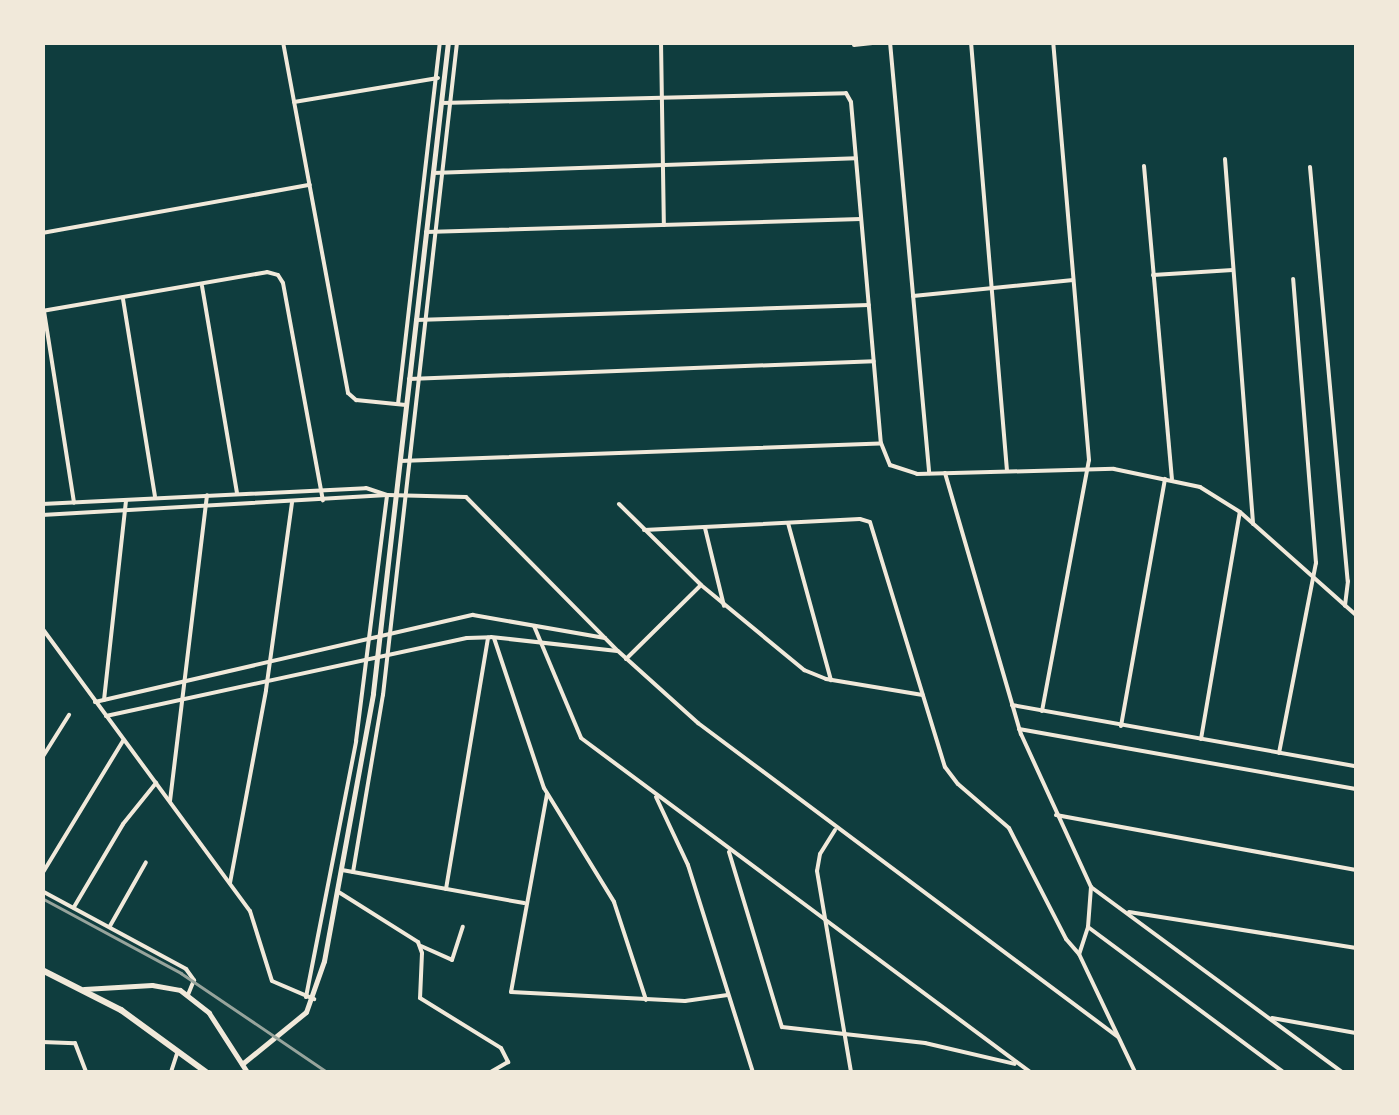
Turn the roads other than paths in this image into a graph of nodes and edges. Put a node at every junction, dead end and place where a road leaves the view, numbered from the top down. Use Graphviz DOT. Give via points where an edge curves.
graph roads {
  1 [pos="283,42"];
  2 [pos="440,42"];
  3 [pos="448,42"];
  4 [pos="458,42"];
  5 [pos="662,42"];
  6 [pos="887,42"];
  7 [pos="971,42"];
  8 [pos="1053,42"];
  9 [pos="854,46"];
  10 [pos="444,77"];
  11 [pos="436,78"];
  12 [pos="662,95"];
  13 [pos="294,102"];
  14 [pos="442,103"];
  15 [pos="450,103"];
  16 [pos="856,158"];
  17 [pos="1225,159"];
  18 [pos="664,164"];
  19 [pos="1144,166"];
  20 [pos="1310,167"];
  21 [pos="443,173"];
  22 [pos="433,174"];
  23 [pos="310,185"];
  24 [pos="862,218"];
  25 [pos="664,226"];
  26 [pos="426,232"];
  27 [pos="436,232"];
  28 [pos="42,233"];
  29 [pos="1234,270"];
  30 [pos="1153,276"];
  31 [pos="1293,279"];
  32 [pos="1074,280"];
  33 [pos="202,284"];
  34 [pos="993,289"];
  35 [pos="914,296"];
  36 [pos="123,298"];
  37 [pos="868,305"];
  38 [pos="43,311"];
  39 [pos="416,320"];
  40 [pos="425,320"];
  41 [pos="874,361"];
  42 [pos="418,378"];
  43 [pos="410,379"];
  44 [pos="398,404"];
  45 [pos="406,405"];
  46 [pos="881,444"];
  47 [pos="400,461"];
  48 [pos="409,461"];
  49 [pos="1086,468"];
  50 [pos="1007,470"];
  51 [pos="945,473"];
  52 [pos="929,474"];
  53 [pos="1169,478"];
  54 [pos="322,490"];
  55 [pos="208,494"];
  56 [pos="237,494"];
  57 [pos="386,495"];
  58 [pos="155,496"];
  59 [pos="396,496"];
  60 [pos="405,496"];
  61 [pos="126,499"];
  62 [pos="74,502"];
  63 [pos="323,502"];
  64 [pos="42,504"];
  65 [pos="292,504"];
  66 [pos="619,504"];
  67 [pos="206,508"];
  68 [pos="124,511"];
  69 [pos="1240,512"];
  70 [pos="43,517"];
  71 [pos="788,523"];
  72 [pos="1253,524"];
  73 [pos="704,528"];
  74 [pos="644,530"];
  75 [pos="1313,577"];
  76 [pos="700,585"];
  77 [pos="724,606"];
  78 [pos="1346,606"];
  79 [pos="1356,615"];
  80 [pos="534,626"];
  81 [pos="42,628"];
  82 [pos="389,633"];
  83 [pos="379,636"];
  84 [pos="491,637"];
  85 [pos="369,638"];
  86 [pos="605,638"];
  87 [pos="540,643"];
  88 [pos="618,651"];
  89 [pos="387,655"];
  90 [pos="376,658"];
  91 [pos="626,659"];
  92 [pos="366,660"];
  93 [pos="268,661"];
  94 [pos="831,680"];
  95 [pos="186,683"];
  96 [pos="267,683"];
  97 [pos="923,694"];
  98 [pos="104,700"];
  99 [pos="185,700"];
  100 [pos="95,702"];
  101 [pos="1011,705"];
  102 [pos="1042,711"];
  103 [pos="70,715"];
  104 [pos="106,716"];
  105 [pos="1121,726"];
  106 [pos="1019,728"];
  107 [pos="124,740"];
  108 [pos="1201,740"];
  109 [pos="1279,753"];
  110 [pos="42,758"];
  111 [pos="1356,766"];
  112 [pos="156,783"];
  113 [pos="1356,788"];
  114 [pos="654,793"];
  115 [pos="547,794"];
  116 [pos="170,801"];
  117 [pos="1056,815"];
  118 [pos="836,828"];
  119 [pos="728,848"];
  120 [pos="146,862"];
  121 [pos="340,869"];
  122 [pos="1356,870"];
  123 [pos="352,872"];
  124 [pos="42,874"];
  125 [pos="230,883"];
  126 [pos="1091,888"];
  127 [pos="446,889"];
  128 [pos="42,891"];
  129 [pos="336,891"];
  130 [pos="524,903"];
  131 [pos="74,907"];
  132 [pos="1126,912"];
  133 [pos="825,920"];
  134 [pos="110,926"];
  135 [pos="462,927"];
  136 [pos="1088,927"];
  137 [pos="421,946"];
  138 [pos="1356,948"];
  139 [pos="1080,954"];
  140 [pos="313,966"];
  141 [pos="323,967"];
  142 [pos="42,970"];
  143 [pos="84,989"];
  144 [pos="188,995"];
  145 [pos="728,996"];
  146 [pos="310,998"];
  147 [pos="646,1000"];
  148 [pos="1270,1018"];
  149 [pos="1356,1033"];
  150 [pos="844,1034"];
  151 [pos="1118,1037"];
  152 [pos="42,1042"];
  153 [pos="178,1050"];
  154 [pos="242,1064"];
  155 [pos="1020,1065"];
  156 [pos="86,1072"];
  157 [pos="171,1072"];
  158 [pos="206,1072"];
  159 [pos="247,1072"];
  160 [pos="492,1072"];
  161 [pos="753,1072"];
  162 [pos="851,1072"];
  163 [pos="1030,1072"];
  164 [pos="1135,1072"];
  165 [pos="1283,1072"];
  166 [pos="1342,1072"];
  1 -- 13 [label="street"];
  2 -- 11 [label="street"];
  3 -- 10 [label="street"];
  4 -- 15 [label="street"];
  5 -- 12 [label="street"];
  6 -- 9 [label="street"];
  6 -- 35 [label="street"];
  7 -- 34 [label="street"];
  8 -- 32 [label="street"];
  10 -- 11 [label="street"];
  10 -- 14 [label="street"];
  11 -- 13 [label="street"];
  11 -- 44 [label="street"];
  12 -- 15 [label="street"];
  12 -- 16 [label="street" via="848,94"];
  12 -- 18 [label="street"];
  13 -- 23 [label="street"];
  14 -- 15 [label="street"];
  14 -- 22 [label="street"];
  15 -- 21 [label="street"];
  16 -- 18 [label="street"];
  16 -- 24 [label="street"];
  17 -- 29 [label="street"];
  18 -- 21 [label="street"];
  18 -- 25 [label="street"];
  19 -- 30 [label="street"];
  20 -- 78 [label="street"];
  21 -- 22 [label="street"];
  21 -- 27 [label="street"];
  22 -- 26 [label="street"];
  23 -- 28 [label="street"];
  23 -- 44 [label="street" via="348,393 356,400"];
  24 -- 25 [label="street"];
  24 -- 37 [label="street"];
  25 -- 27 [label="street"];
  26 -- 27 [label="street"];
  26 -- 39 [label="street"];
  27 -- 40 [label="street"];
  29 -- 30 [label="street"];
  29 -- 72 [label="street"];
  30 -- 53 [label="street"];
  31 -- 75 [label="street"];
  32 -- 34 [label="street"];
  32 -- 49 [label="street"];
  33 -- 36 [label="street"];
  33 -- 54 [label="street" via="278,274"];
  33 -- 56 [label="street"];
  34 -- 35 [label="street"];
  34 -- 50 [label="street"];
  35 -- 52 [label="street"];
  36 -- 38 [label="street"];
  36 -- 58 [label="street"];
  37 -- 40 [label="street"];
  37 -- 41 [label="street"];
  38 -- 62 [label="street"];
  39 -- 40 [label="street"];
  39 -- 43 [label="street"];
  40 -- 42 [label="street"];
  41 -- 42 [label="street"];
  41 -- 46 [label="street"];
  42 -- 43 [label="street"];
  42 -- 48 [label="street"];
  43 -- 45 [label="street"];
  44 -- 45 [label="street"];
  45 -- 47 [label="street"];
  46 -- 48 [label="street"];
  46 -- 52 [label="street" via="896,470"];
  47 -- 48 [label="street"];
  47 -- 59 [label="street"];
  48 -- 60 [label="street"];
  49 -- 50 [label="street"];
  49 -- 53 [label="street"];
  49 -- 102 [label="street"];
  50 -- 51 [label="street"];
  51 -- 52 [label="street"];
  51 -- 101 [label="street"];
  53 -- 69 [label="street" via="1211,491"];
  53 -- 105 [label="street"];
  54 -- 56 [label="street"];
  54 -- 57 [label="street" via="366,488"];
  54 -- 63 [label="street"];
  55 -- 56 [label="street"];
  55 -- 58 [label="street"];
  55 -- 67 [label="street"];
  57 -- 59 [label="street"];
  57 -- 63 [label="street"];
  57 -- 85 [label="street"];
  58 -- 61 [label="street"];
  59 -- 60 [label="street"];
  59 -- 83 [label="street"];
  60 -- 82 [label="street"];
  60 -- 86 [label="street" via="452,494 473,502"];
  61 -- 62 [label="street"];
  61 -- 68 [label="street"];
  62 -- 64 [label="street"];
  63 -- 65 [label="street"];
  65 -- 67 [label="street"];
  65 -- 93 [label="street"];
  66 -- 74 [label="street"];
  67 -- 68 [label="street"];
  67 -- 95 [label="street"];
  68 -- 70 [label="street"];
  68 -- 98 [label="street"];
  69 -- 72 [label="street"];
  69 -- 108 [label="street"];
  71 -- 73 [label="street"];
  71 -- 94 [label="street"];
  71 -- 97 [label="street" via="872,524"];
  72 -- 75 [label="street"];
  73 -- 74 [label="street"];
  73 -- 77 [label="street"];
  74 -- 76 [label="street"];
  75 -- 78 [label="street"];
  75 -- 109 [label="street"];
  76 -- 77 [label="street"];
  76 -- 91 [label="street"];
  77 -- 94 [label="street" via="794,664"];
  78 -- 79 [label="street"];
  80 -- 82 [label="street" via="479,614"];
  80 -- 86 [label="street"];
  80 -- 87 [label="street"];
  81 -- 100 [label="street"];
  82 -- 83 [label="street"];
  82 -- 89 [label="street"];
  83 -- 85 [label="street"];
  83 -- 90 [label="street"];
  84 -- 87 [label="street"];
  84 -- 89 [label="street"];
  84 -- 115 [label="street"];
  84 -- 127 [label="street"];
  85 -- 92 [label="street"];
  85 -- 93 [label="street"];
  86 -- 88 [label="street"];
  87 -- 88 [label="street"];
  87 -- 114 [label="street" via="576,732"];
  88 -- 91 [label="street"];
  89 -- 90 [label="street"];
  89 -- 123 [label="street"];
  90 -- 92 [label="street"];
  90 -- 121 [label="street"];
  91 -- 118 [label="street"];
  92 -- 96 [label="street"];
  92 -- 140 [label="street"];
  93 -- 95 [label="street"];
  93 -- 96 [label="street"];
  94 -- 97 [label="street"];
  95 -- 98 [label="street"];
  95 -- 99 [label="street"];
  96 -- 99 [label="street"];
  96 -- 125 [label="street"];
  97 -- 139 [label="street" via="948,774 1006,823 1064,936"];
  98 -- 100 [label="street"];
  99 -- 104 [label="street"];
  99 -- 116 [label="street"];
  100 -- 104 [label="street"];
  101 -- 102 [label="street"];
  101 -- 106 [label="street"];
  102 -- 105 [label="street"];
  103 -- 110 [label="street"];
  104 -- 107 [label="street"];
  105 -- 108 [label="street"];
  106 -- 113 [label="street"];
  106 -- 117 [label="street"];
  107 -- 112 [label="street"];
  107 -- 124 [label="street"];
  108 -- 109 [label="street"];
  109 -- 111 [label="street"];
  112 -- 116 [label="street"];
  112 -- 131 [label="street" via="120,828"];
  114 -- 119 [label="street"];
  114 -- 145 [label="street" via="686,860"];
  115 -- 130 [label="street"];
  115 -- 147 [label="street" via="612,899"];
  116 -- 125 [label="street"];
  117 -- 122 [label="street"];
  117 -- 126 [label="street"];
  118 -- 133 [label="street" via="817,864"];
  118 -- 151 [label="street"];
  119 -- 133 [label="street"];
  119 -- 150 [label="street" via="780,1024"];
  120 -- 134 [label="street"];
  121 -- 123 [label="street"];
  121 -- 129 [label="street"];
  123 -- 127 [label="street"];
  125 -- 146 [label="street" via="260,930 272,981"];
  126 -- 132 [label="street"];
  126 -- 136 [label="street"];
  127 -- 130 [label="street"];
  128 -- 131 [label="street"];
  129 -- 137 [label="street"];
  129 -- 141 [label="street"];
  130 -- 147 [label="street" via="511,992"];
  131 -- 134 [label="street"];
  132 -- 138 [label="street"];
  132 -- 148 [label="street"];
  133 -- 150 [label="street"];
  133 -- 155 [label="street"];
  134 -- 144 [label="street" via="190,972 194,984"];
  135 -- 137 [label="street" via="452,960"];
  136 -- 139 [label="street"];
  136 -- 165 [label="street"];
  137 -- 160 [label="street" via="420,998 503,1050 508,1062"];
  139 -- 151 [label="street"];
  140 -- 141 [label="street"];
  140 -- 146 [label="street"];
  141 -- 146 [label="street"];
  142 -- 143 [label="main road"];
  143 -- 144 [label="street" via="158,985"];
  143 -- 153 [label="main road"];
  144 -- 154 [label="street" via="212,1016"];
  145 -- 147 [label="street"];
  145 -- 161 [label="street"];
  146 -- 154 [label="street" via="301,1017"];
  148 -- 149 [label="street"];
  148 -- 166 [label="street"];
  150 -- 155 [label="street" via="920,1042"];
  150 -- 162 [label="street"];
  151 -- 164 [label="street"];
  152 -- 156 [label="street" via="75,1043"];
  153 -- 157 [label="street"];
  153 -- 158 [label="main road"];
  154 -- 159 [label="street"];
  155 -- 163 [label="street"];
}
